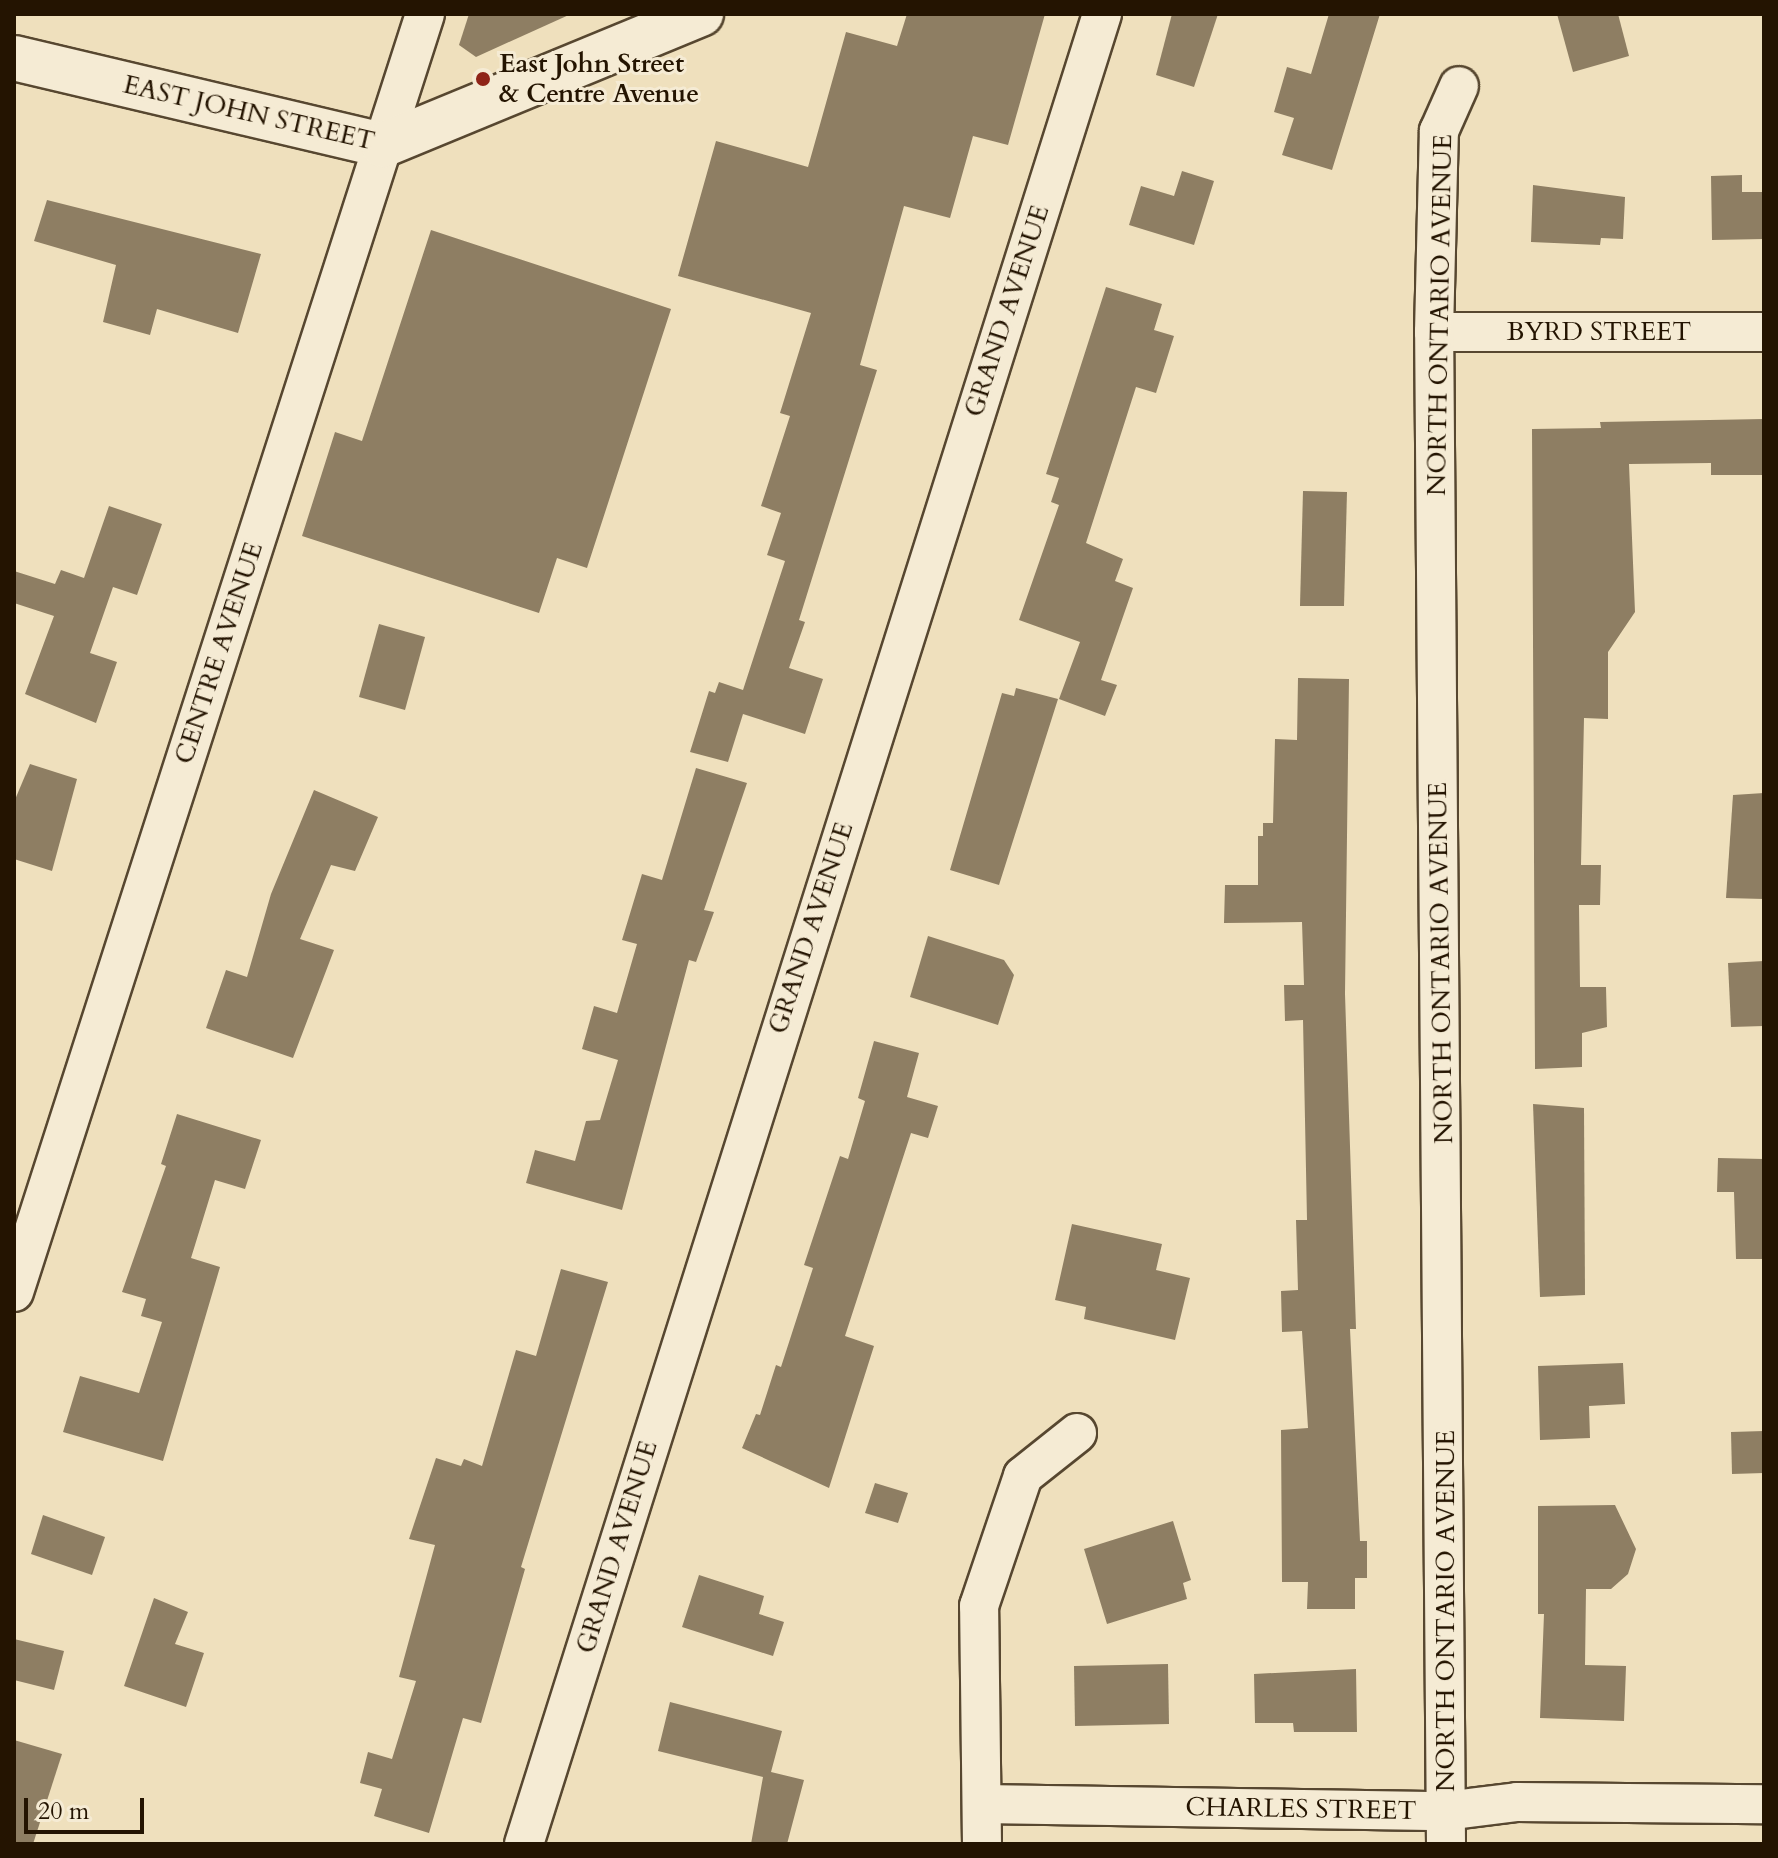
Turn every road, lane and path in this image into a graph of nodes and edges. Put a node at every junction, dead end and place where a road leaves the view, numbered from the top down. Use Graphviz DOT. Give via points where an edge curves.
graph roads {
  1 [pos="425,14"];
  2 [pos="701,14"];
  3 [pos="1102,14"];
  4 [pos="14,58"];
  5 [pos="1459,86"];
  6 [pos="383,145"];
  7 [pos="1434,332"];
  8 [pos="1764,332"];
  9 [pos="14,1292"];
  10 [pos="1077,1433"];
  11 [pos="982,1804"];
  12 [pos="1764,1804"];
  13 [pos="1446,1827"];
  14 [pos="524,1844"];
  15 [pos="982,1844"];
  1 -- 6 [label="street, CENTRE AVENUE"];
  2 -- 6 [label="street, EAST JOHN STREET"];
  3 -- 14 [label="street, GRAND AVENUE"];
  4 -- 6 [label="street, EAST JOHN STREET"];
  5 -- 7 [label="street, NORTH ONTARIO AVENUE" via="1439,131"];
  6 -- 9 [label="street, CENTRE AVENUE"];
  7 -- 8 [label="street, BYRD STREET"];
  7 -- 13 [label="street, NORTH ONTARIO AVENUE"];
  10 -- 11 [label="street" via="1023,1476 979,1606"];
  11 -- 13 [label="street, CHARLES STREET"];
  11 -- 15 [label="street"];
  12 -- 13 [label="street, CHARLES STREET" via="1517,1802"];
}
